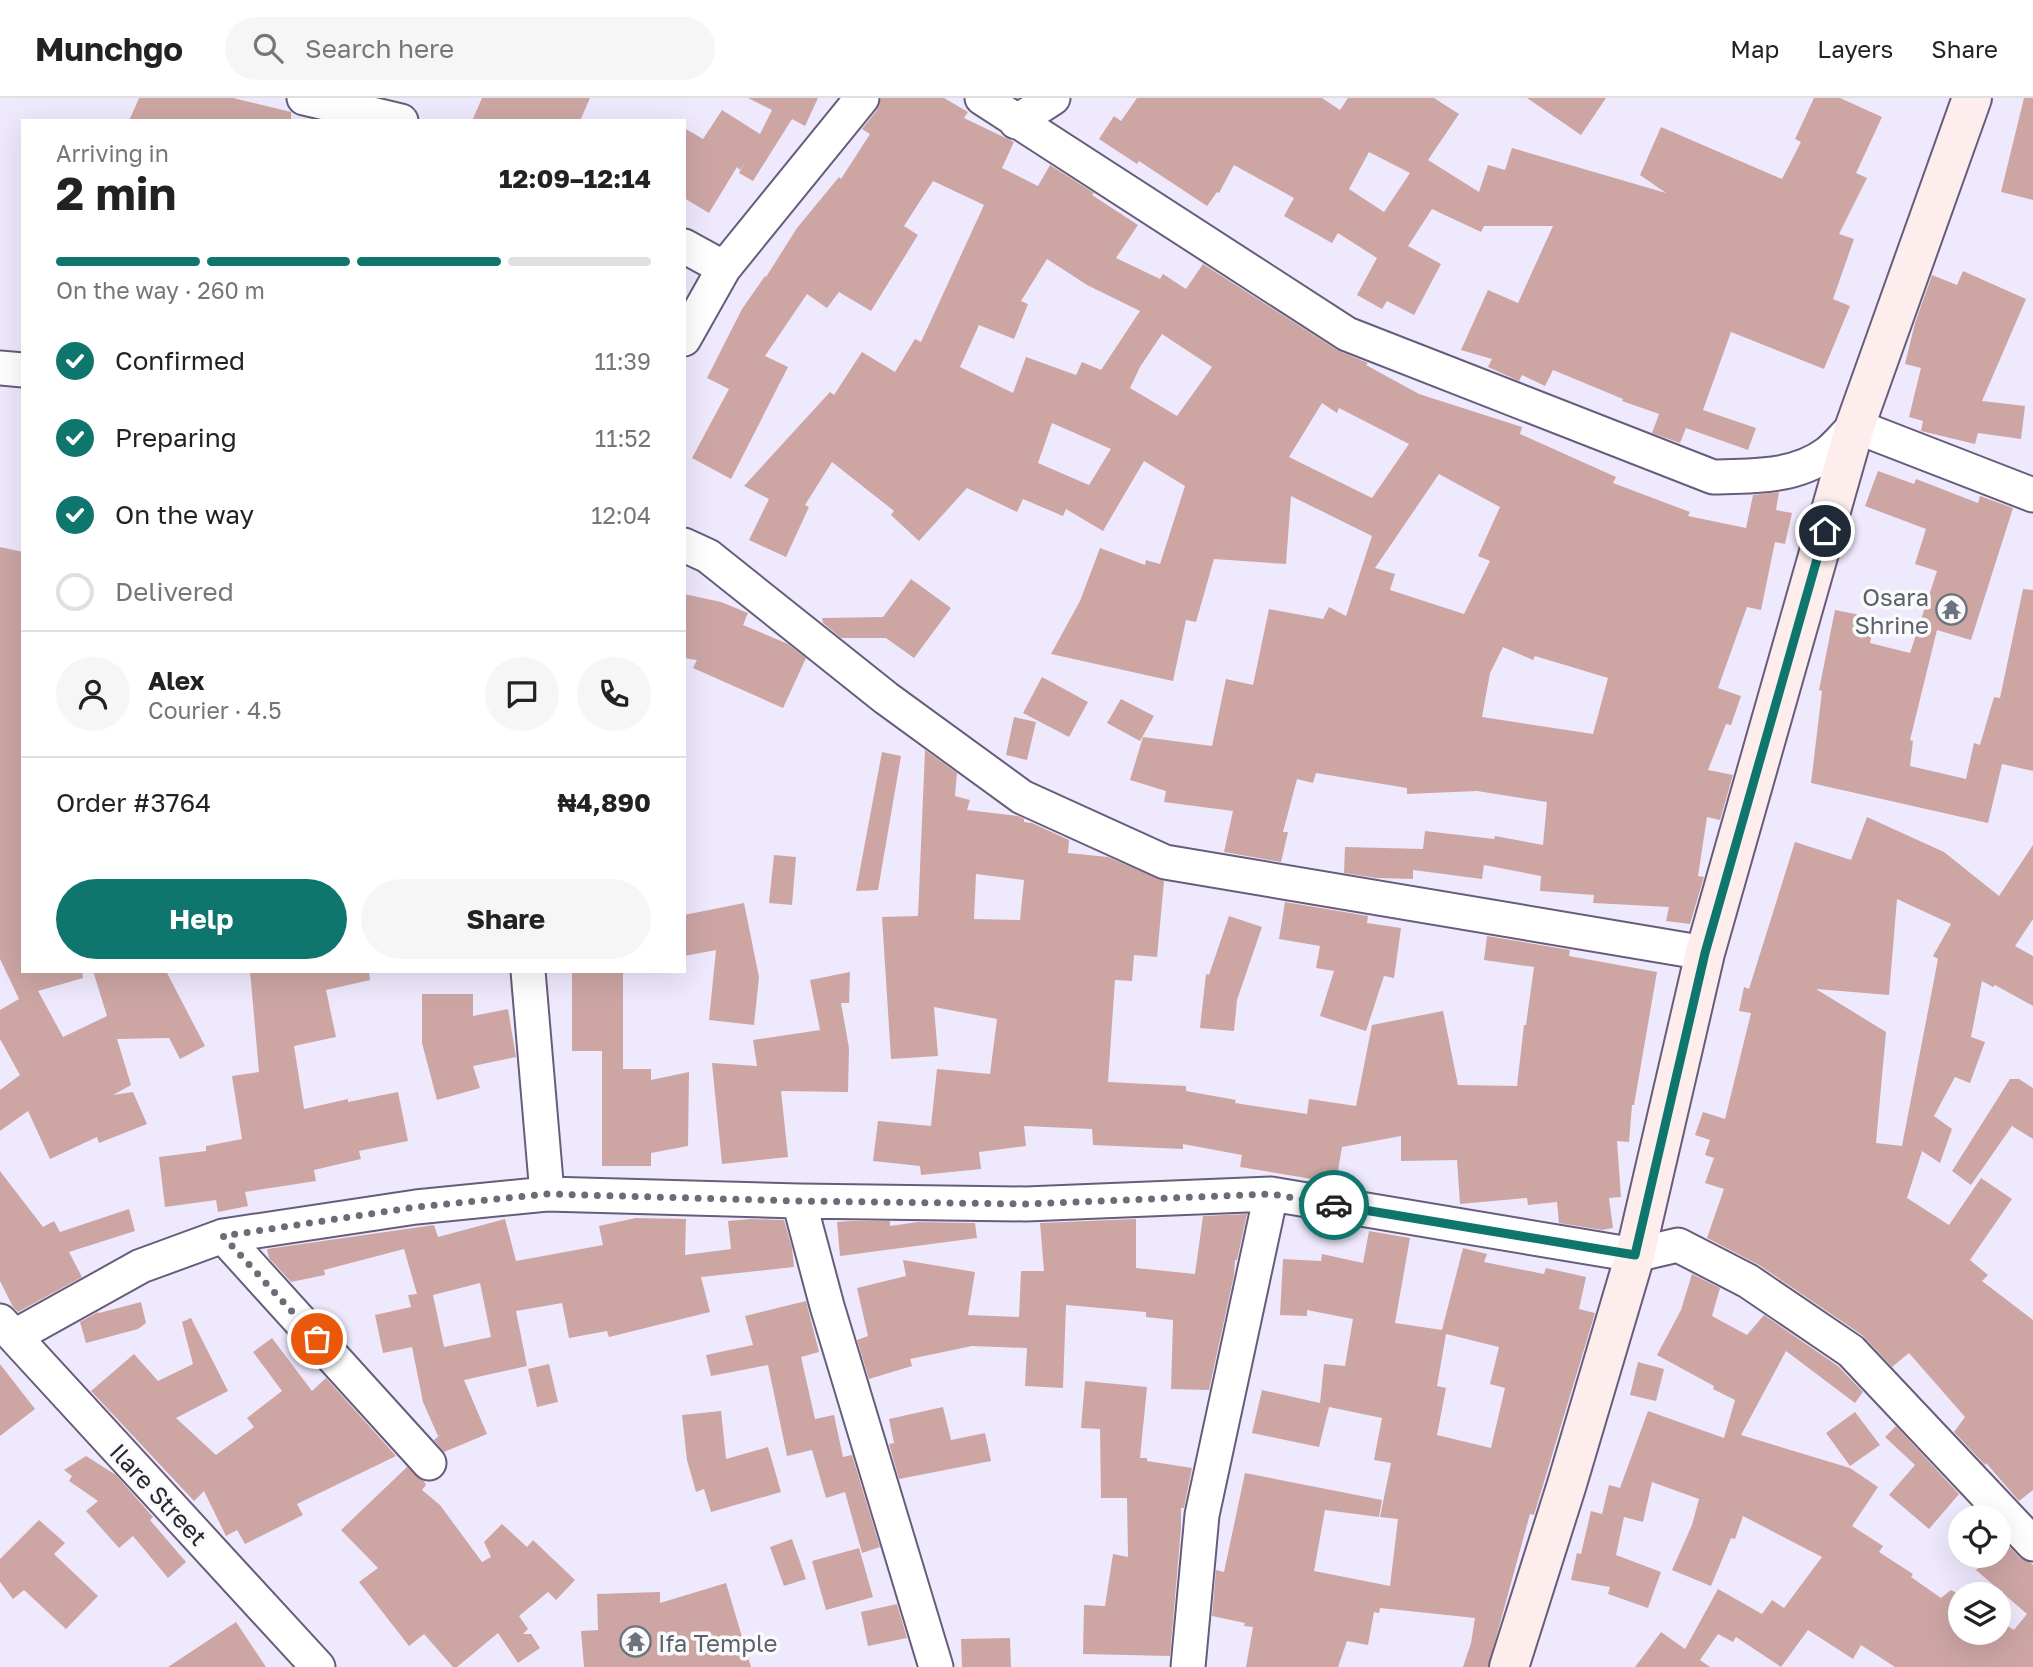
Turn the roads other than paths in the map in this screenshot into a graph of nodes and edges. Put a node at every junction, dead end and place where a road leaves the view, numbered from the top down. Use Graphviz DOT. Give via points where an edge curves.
graph roads {
  1 [pos="304,98"];
  2 [pos="862,98"];
  3 [pos="982,98"];
  4 [pos="1053,98"];
  5 [pos="1972,98"];
  6 [pos="393,119"];
  7 [pos="1016,122"];
  8 [pos="686,247"];
  9 [pos="724,268"];
  10 [pos="686,335"];
  11 [pos="0,368"];
  12 [pos="21,370"];
  13 [pos="1855,426"];
  14 [pos="2033,495"];
  15 [pos="686,546"];
  16 [pos="1705,953"];
  17 [pos="528,973"];
  18 [pos="547,1194"];
  19 [pos="1271,1194"];
  20 [pos="799,1201"];
  21 [pos="223,1236"];
  22 [pos="1635,1255"];
  23 [pos="7,1329"];
  24 [pos="429,1463"];
  25 [pos="2033,1544"];
  26 [pos="318,1667"];
  27 [pos="936,1667"];
  28 [pos="1188,1667"];
  29 [pos="1509,1667"];
  1 -- 6 [label="street"];
  2 -- 9 [label="street"];
  3 -- 7 [label="street"];
  4 -- 7 [label="street"];
  5 -- 13 [label="street"];
  7 -- 13 [label="street" via="1347,334 1713,477 1769,475 1798,468 1827,453"];
  8 -- 9 [label="street"];
  9 -- 10 [label="street"];
  11 -- 12 [label="street"];
  13 -- 14 [label="street"];
  13 -- 16 [label="street"];
  15 -- 16 [label="street" via="708,556 886,698 1022,797 1166,862"];
  16 -- 22 [label="street"];
  17 -- 18 [label="street"];
  18 -- 20 [label="street"];
  18 -- 21 [label="street" via="416,1207"];
  19 -- 20 [label="street" via="1026,1204"];
  19 -- 22 [label="street"];
  19 -- 28 [label="street" via="1202,1515"];
  20 -- 27 [label="street"];
  21 -- 23 [label="street" via="141,1266"];
  21 -- 24 [label="street"];
  22 -- 25 [label="street" via="1678,1245 1748,1281 1851,1351"];
  22 -- 29 [label="street"];
  23 -- 26 [label="street, Ilare Street"];
}
